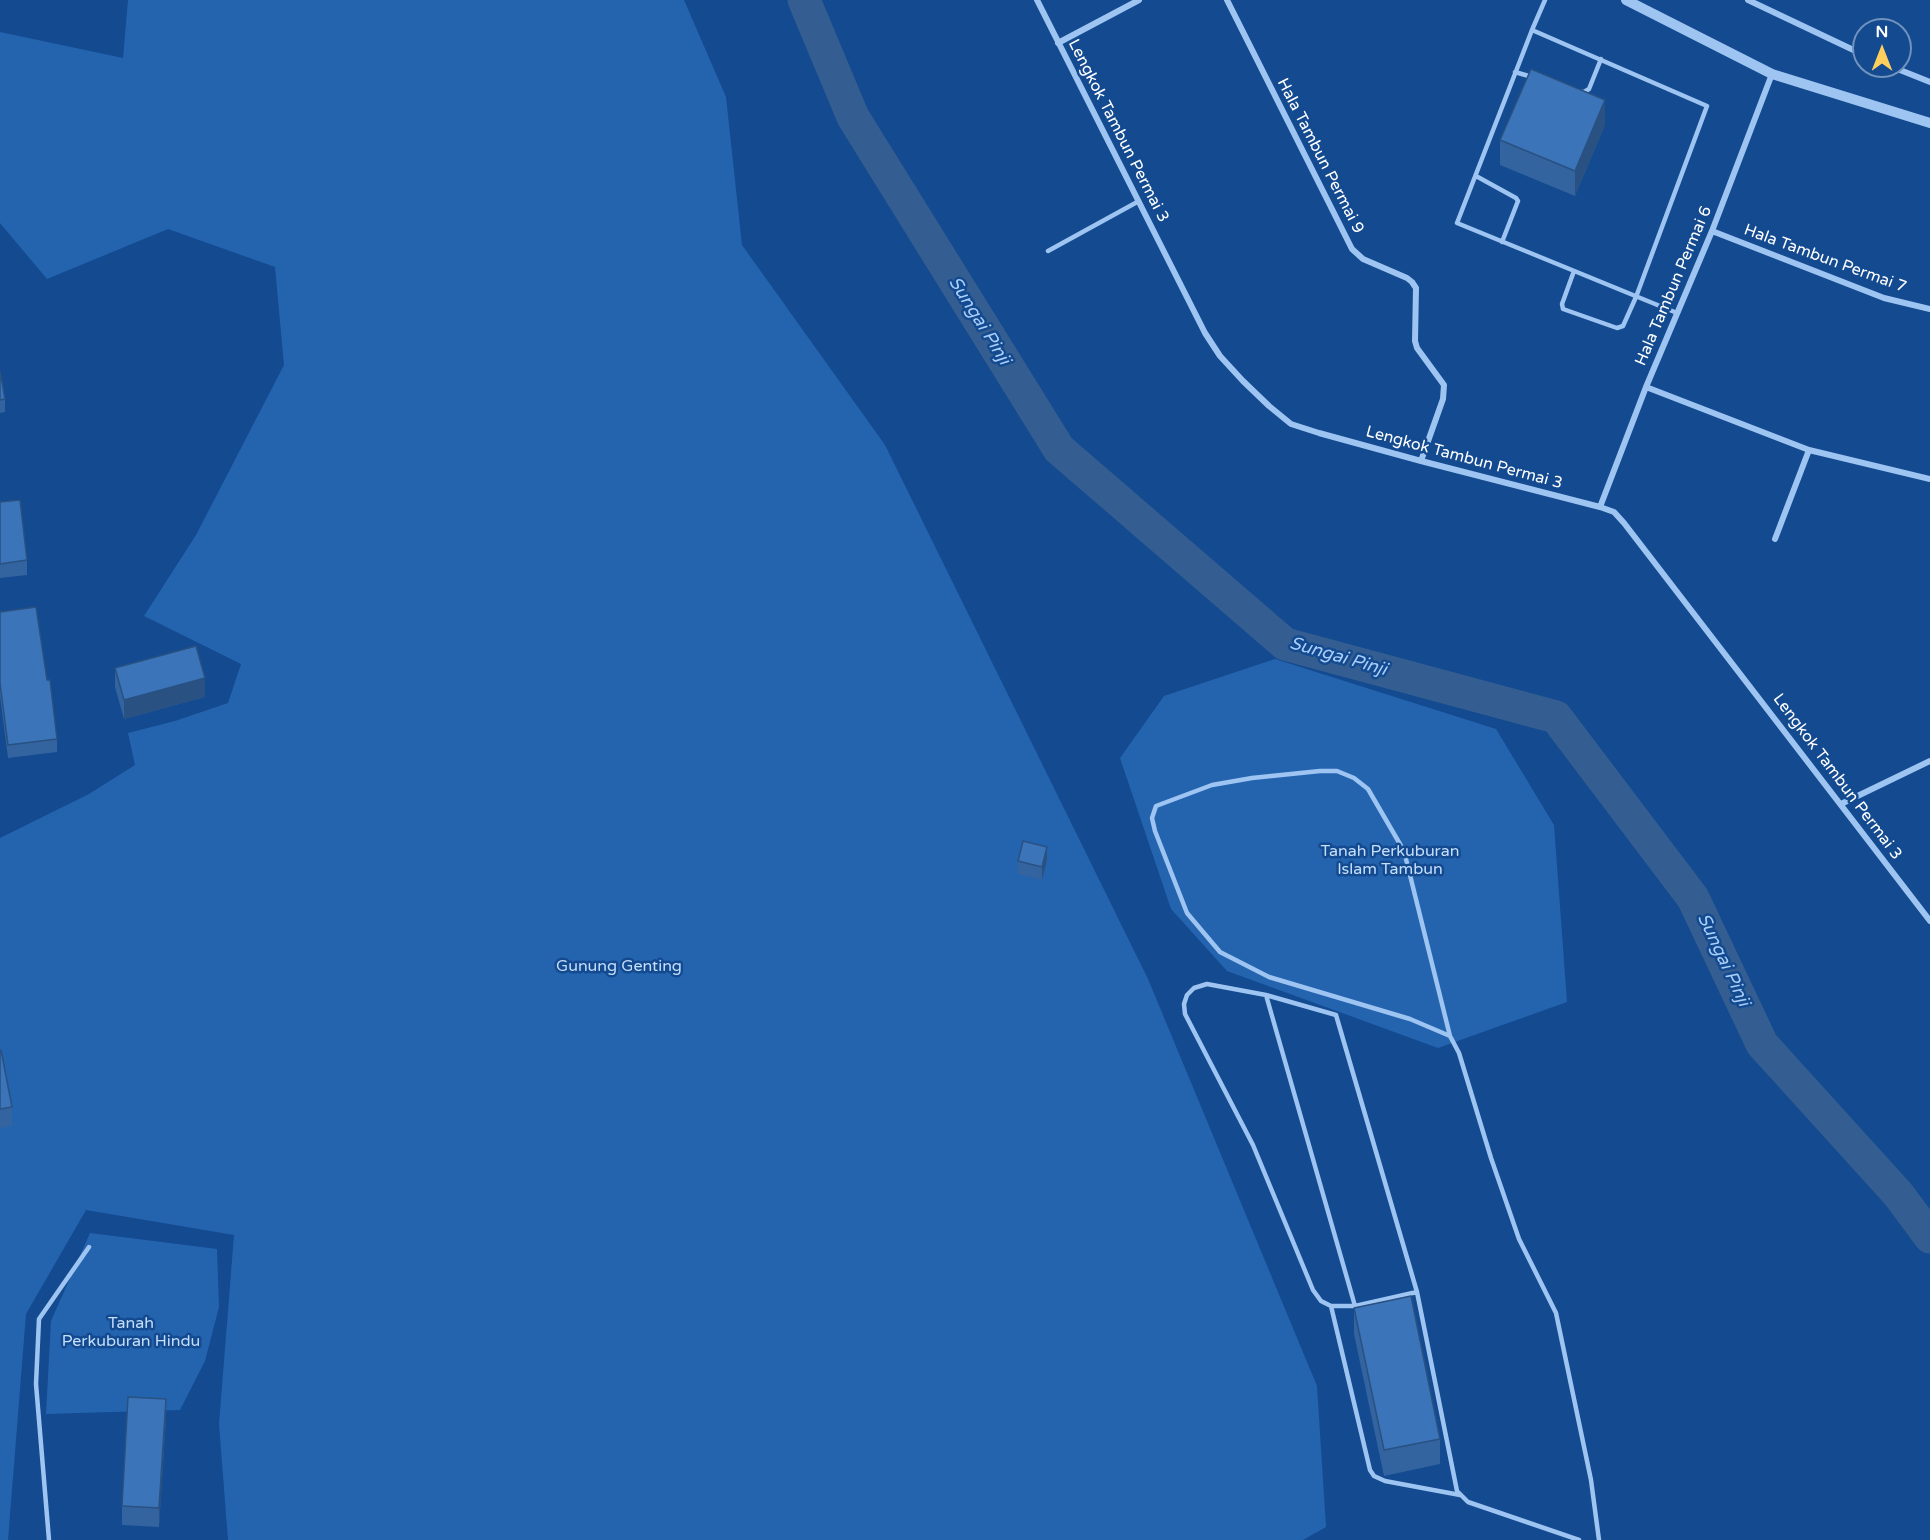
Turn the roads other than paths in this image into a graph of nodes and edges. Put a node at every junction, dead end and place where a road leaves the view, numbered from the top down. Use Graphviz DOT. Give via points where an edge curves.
graph roads {
  1 [pos="1037,0"];
  2 [pos="1139,0"];
  3 [pos="1227,0"];
  4 [pos="1545,0"];
  5 [pos="1626,0"];
  6 [pos="1748,0"];
  7 [pos="1532,30"];
  8 [pos="1058,43"];
  9 [pos="1852,49"];
  10 [pos="1601,59"];
  11 [pos="1515,72"];
  12 [pos="1772,74"];
  13 [pos="1912,75"];
  14 [pos="1535,79"];
  15 [pos="1930,82"];
  16 [pos="1576,92"];
  17 [pos="1930,123"];
  18 [pos="1476,176"];
  19 [pos="1138,201"];
  20 [pos="1713,231"];
  21 [pos="1502,242"];
  22 [pos="1048,251"];
  23 [pos="1574,271"];
  24 [pos="1636,297"];
  25 [pos="1930,309"];
  26 [pos="1677,313"];
  27 [pos="1646,387"];
  28 [pos="1809,450"];
  29 [pos="1421,461"];
  30 [pos="1930,479"];
  31 [pos="1600,507"];
  32 [pos="1775,539"];
  33 [pos="1930,761"];
  34 [pos="1841,804"];
  35 [pos="1930,921"];
  36 [pos="1266,995"];
  37 [pos="1450,1035"];
  38 [pos="89,1247"];
  39 [pos="1417,1292"];
  40 [pos="1331,1306"];
  41 [pos="1355,1306"];
  42 [pos="1460,1496"];
  43 [pos="49,1540"];
  44 [pos="1578,1540"];
  45 [pos="1599,1540"];
  1 -- 8 [label="street, Lengkok Tambun Permai 3"];
  2 -- 8 [label="street"];
  3 -- 29 [label="street, Hala Tambun Permai 9" via="1352,249 1363,259 1407,278 1416,288 1417,348 1444,385 1443,399"];
  4 -- 7 [label="lane"];
  5 -- 12 [label="street"];
  6 -- 9 [label="street"];
  7 -- 10 [label="lane"];
  7 -- 11 [label="lane"];
  8 -- 19 [label="street, Lengkok Tambun Permai 3"];
  10 -- 16 [label="lane" via="1589,89"];
  10 -- 24 [label="lane" via="1707,106"];
  11 -- 14 [label="lane"];
  11 -- 18 [label="lane"];
  12 -- 17 [label="street"];
  12 -- 20 [label="street, Hala Tambun Permai 6"];
  13 -- 15 [label="street"];
  18 -- 21 [label="lane" via="1518,201"];
  18 -- 21 [label="lane" via="1457,223"];
  19 -- 22 [label="lane"];
  19 -- 29 [label="street, Lengkok Tambun Permai 3" via="1205,333 1220,356 1269,406 1291,423"];
  20 -- 25 [label="street, Hala Tambun Permai 7" via="1884,298"];
  20 -- 26 [label="street, Hala Tambun Permai 6"];
  21 -- 23 [label="lane"];
  23 -- 24 [label="lane"];
  23 -- 24 [label="lane" via="1563,309 1620,327"];
  24 -- 26 [label="lane"];
  26 -- 27 [label="street, Hala Tambun Permai 6"];
  27 -- 28 [label="street"];
  27 -- 31 [label="street, Hala Tambun Permai 6"];
  28 -- 30 [label="street"];
  28 -- 32 [label="street"];
  29 -- 31 [label="street, Lengkok Tambun Permai 3"];
  31 -- 34 [label="street, Lengkok Tambun Permai 3" via="1614,512 1624,523"];
  33 -- 34 [label="street"];
  34 -- 35 [label="street, Lengkok Tambun Permai 3"];
  36 -- 39 [label="lane" via="1336,1015"];
  36 -- 40 [label="lane" via="1207,984 1187,995 1185,1014 1253,1145 1313,1290"];
  36 -- 41 [label="lane"];
  37 -- 37 [label="lane" via="1410,1019 1269,977 1220,952 1187,913 1155,831 1152,818 1156,806 1212,785 1252,778 1320,771 1337,771 1354,778 1368,789 1404,852"];
  37 -- 45 [label="lane" via="1519,1239 1556,1313 1591,1480"];
  38 -- 43 [label="lane" via="39,1319 36,1384"];
  39 -- 41 [label="lane"];
  39 -- 42 [label="lane"];
  40 -- 41 [label="lane"];
  40 -- 42 [label="lane" via="1374,1476"];
  42 -- 44 [label="lane"];
}
